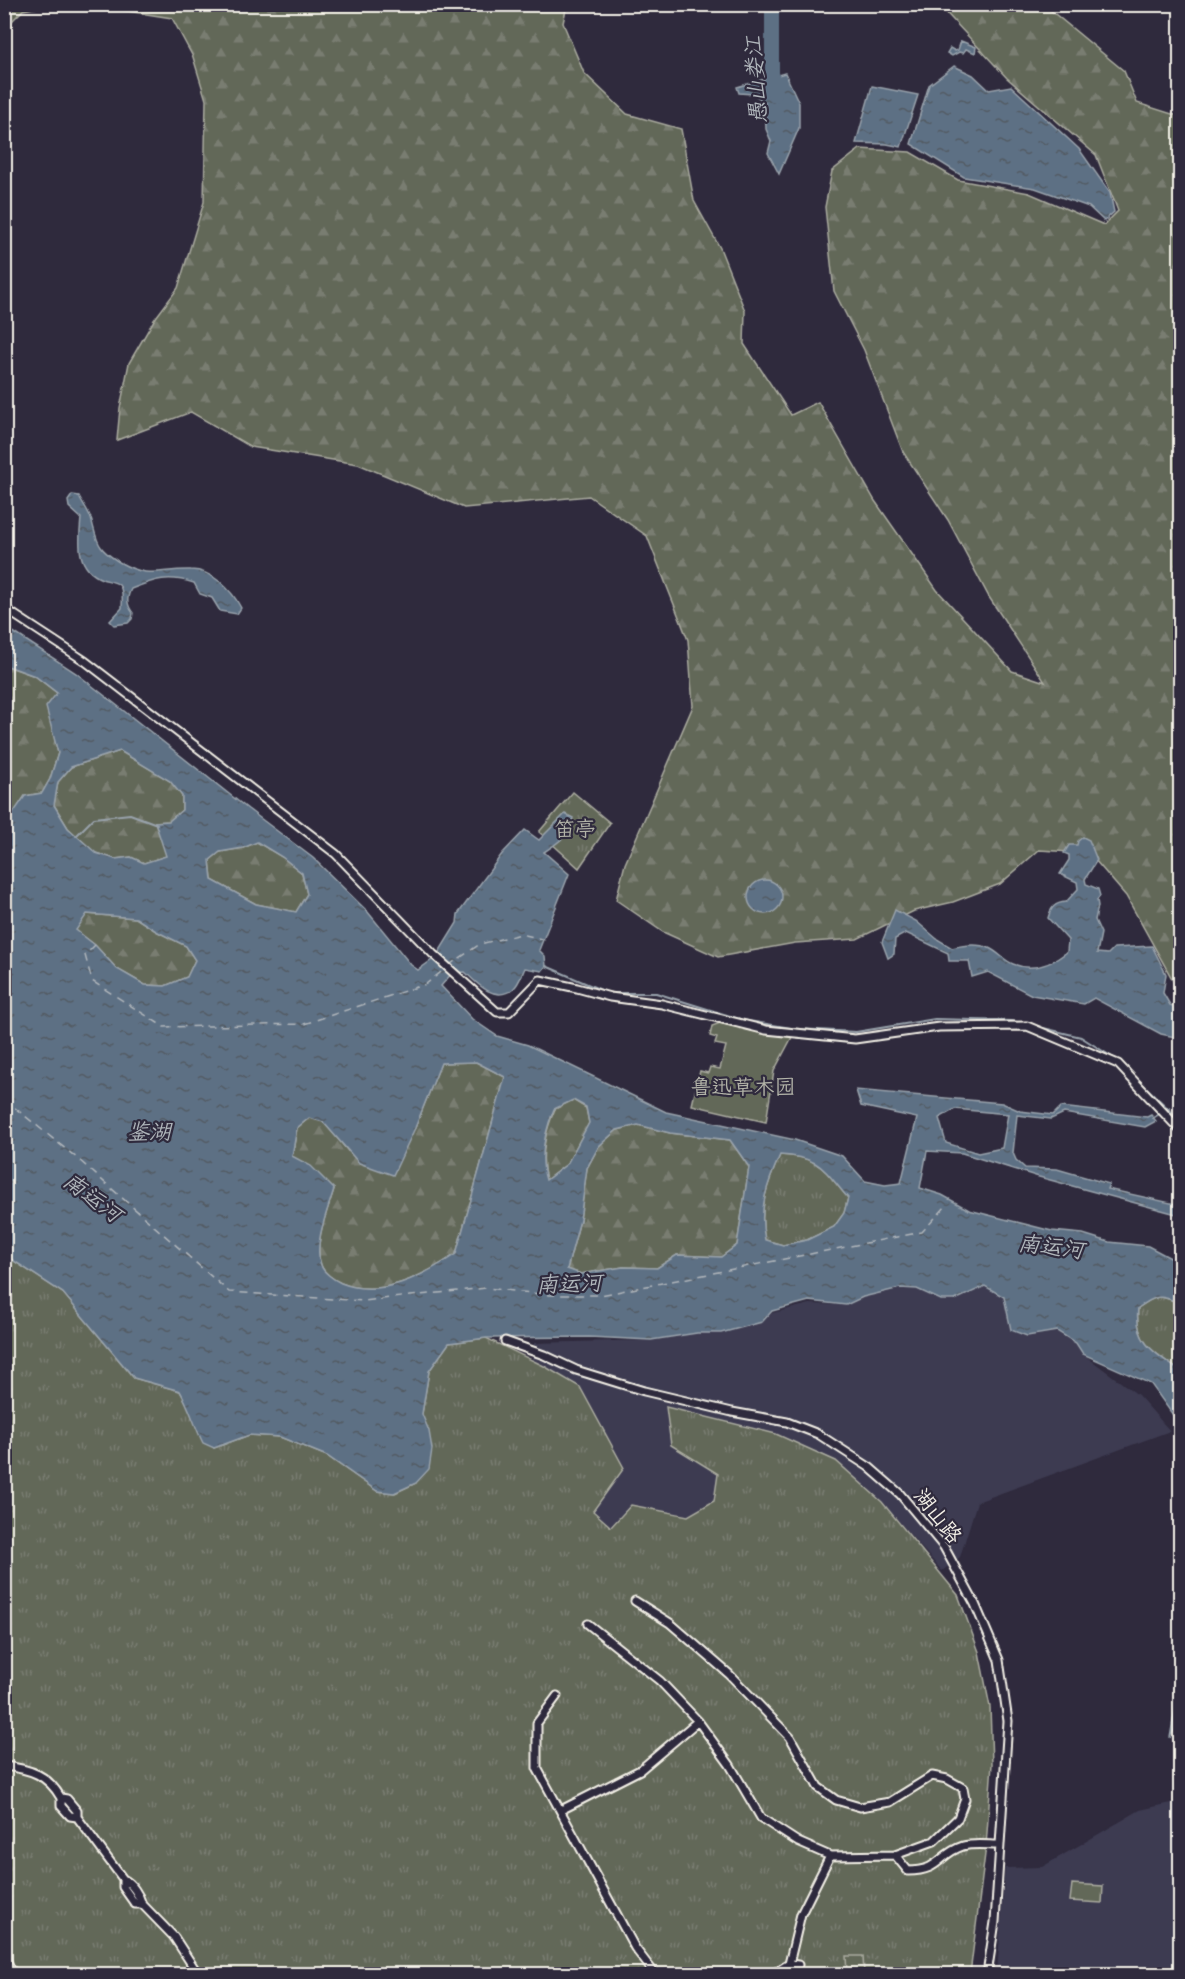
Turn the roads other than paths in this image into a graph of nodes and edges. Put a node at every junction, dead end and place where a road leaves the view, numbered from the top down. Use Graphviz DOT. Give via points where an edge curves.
graph roads {
  1 [pos="4,608"];
  2 [pos="1180,1131"];
  3 [pos="505,1341"];
  4 [pos="634,1601"];
  5 [pos="588,1624"];
  6 [pos="558,1696"];
  7 [pos="698,1721"];
  8 [pos="4,1766"];
  9 [pos="561,1810"];
  10 [pos="1000,1845"];
  11 [pos="895,1855"];
  12 [pos="830,1856"];
  13 [pos="4,1954"];
  14 [pos="789,1964"];
  15 [pos="798,1965"];
  16 [pos="13,1974"];
  17 [pos="198,1974"];
  18 [pos="655,1974"];
  19 [pos="773,1974"];
  20 [pos="987,1974"];
  1 -- 2 [label="street" via="85,661 336,854 454,975 497,1012 509,1012 540,980 766,1030 855,1039 939,1027 1027,1026 1118,1064"];
  3 -- 10 [label="street, 湖山路" via="576,1370 644,1391 787,1422 818,1434 869,1467 900,1494 944,1547 999,1660 1008,1721"];
  4 -- 11 [label="street" via="670,1623 729,1674 790,1737 818,1787 836,1800 860,1807 890,1802 932,1776 963,1788 965,1799 958,1818 933,1841"];
  5 -- 7 [label="street" via="660,1681"];
  6 -- 9 [label="street" via="537,1723 537,1768"];
  7 -- 9 [label="street" via="640,1770"];
  7 -- 12 [label="street" via="761,1818 798,1842"];
  8 -- 17 [label="street" via="42,1776 54,1785 61,1798 67,1799 77,1811 77,1817 142,1904 174,1937"];
  9 -- 18 [label="street" via="635,1948"];
  10 -- 11 [label="street" via="964,1846 924,1871 908,1871"];
  10 -- 20 [label="street, 湖山路"];
  11 -- 12 [label="street"];
  12 -- 14 [label="street" via="801,1914"];
  13 -- 16 [label="street"];
  14 -- 15 [label="street"];
  14 -- 19 [label="street"];
}
